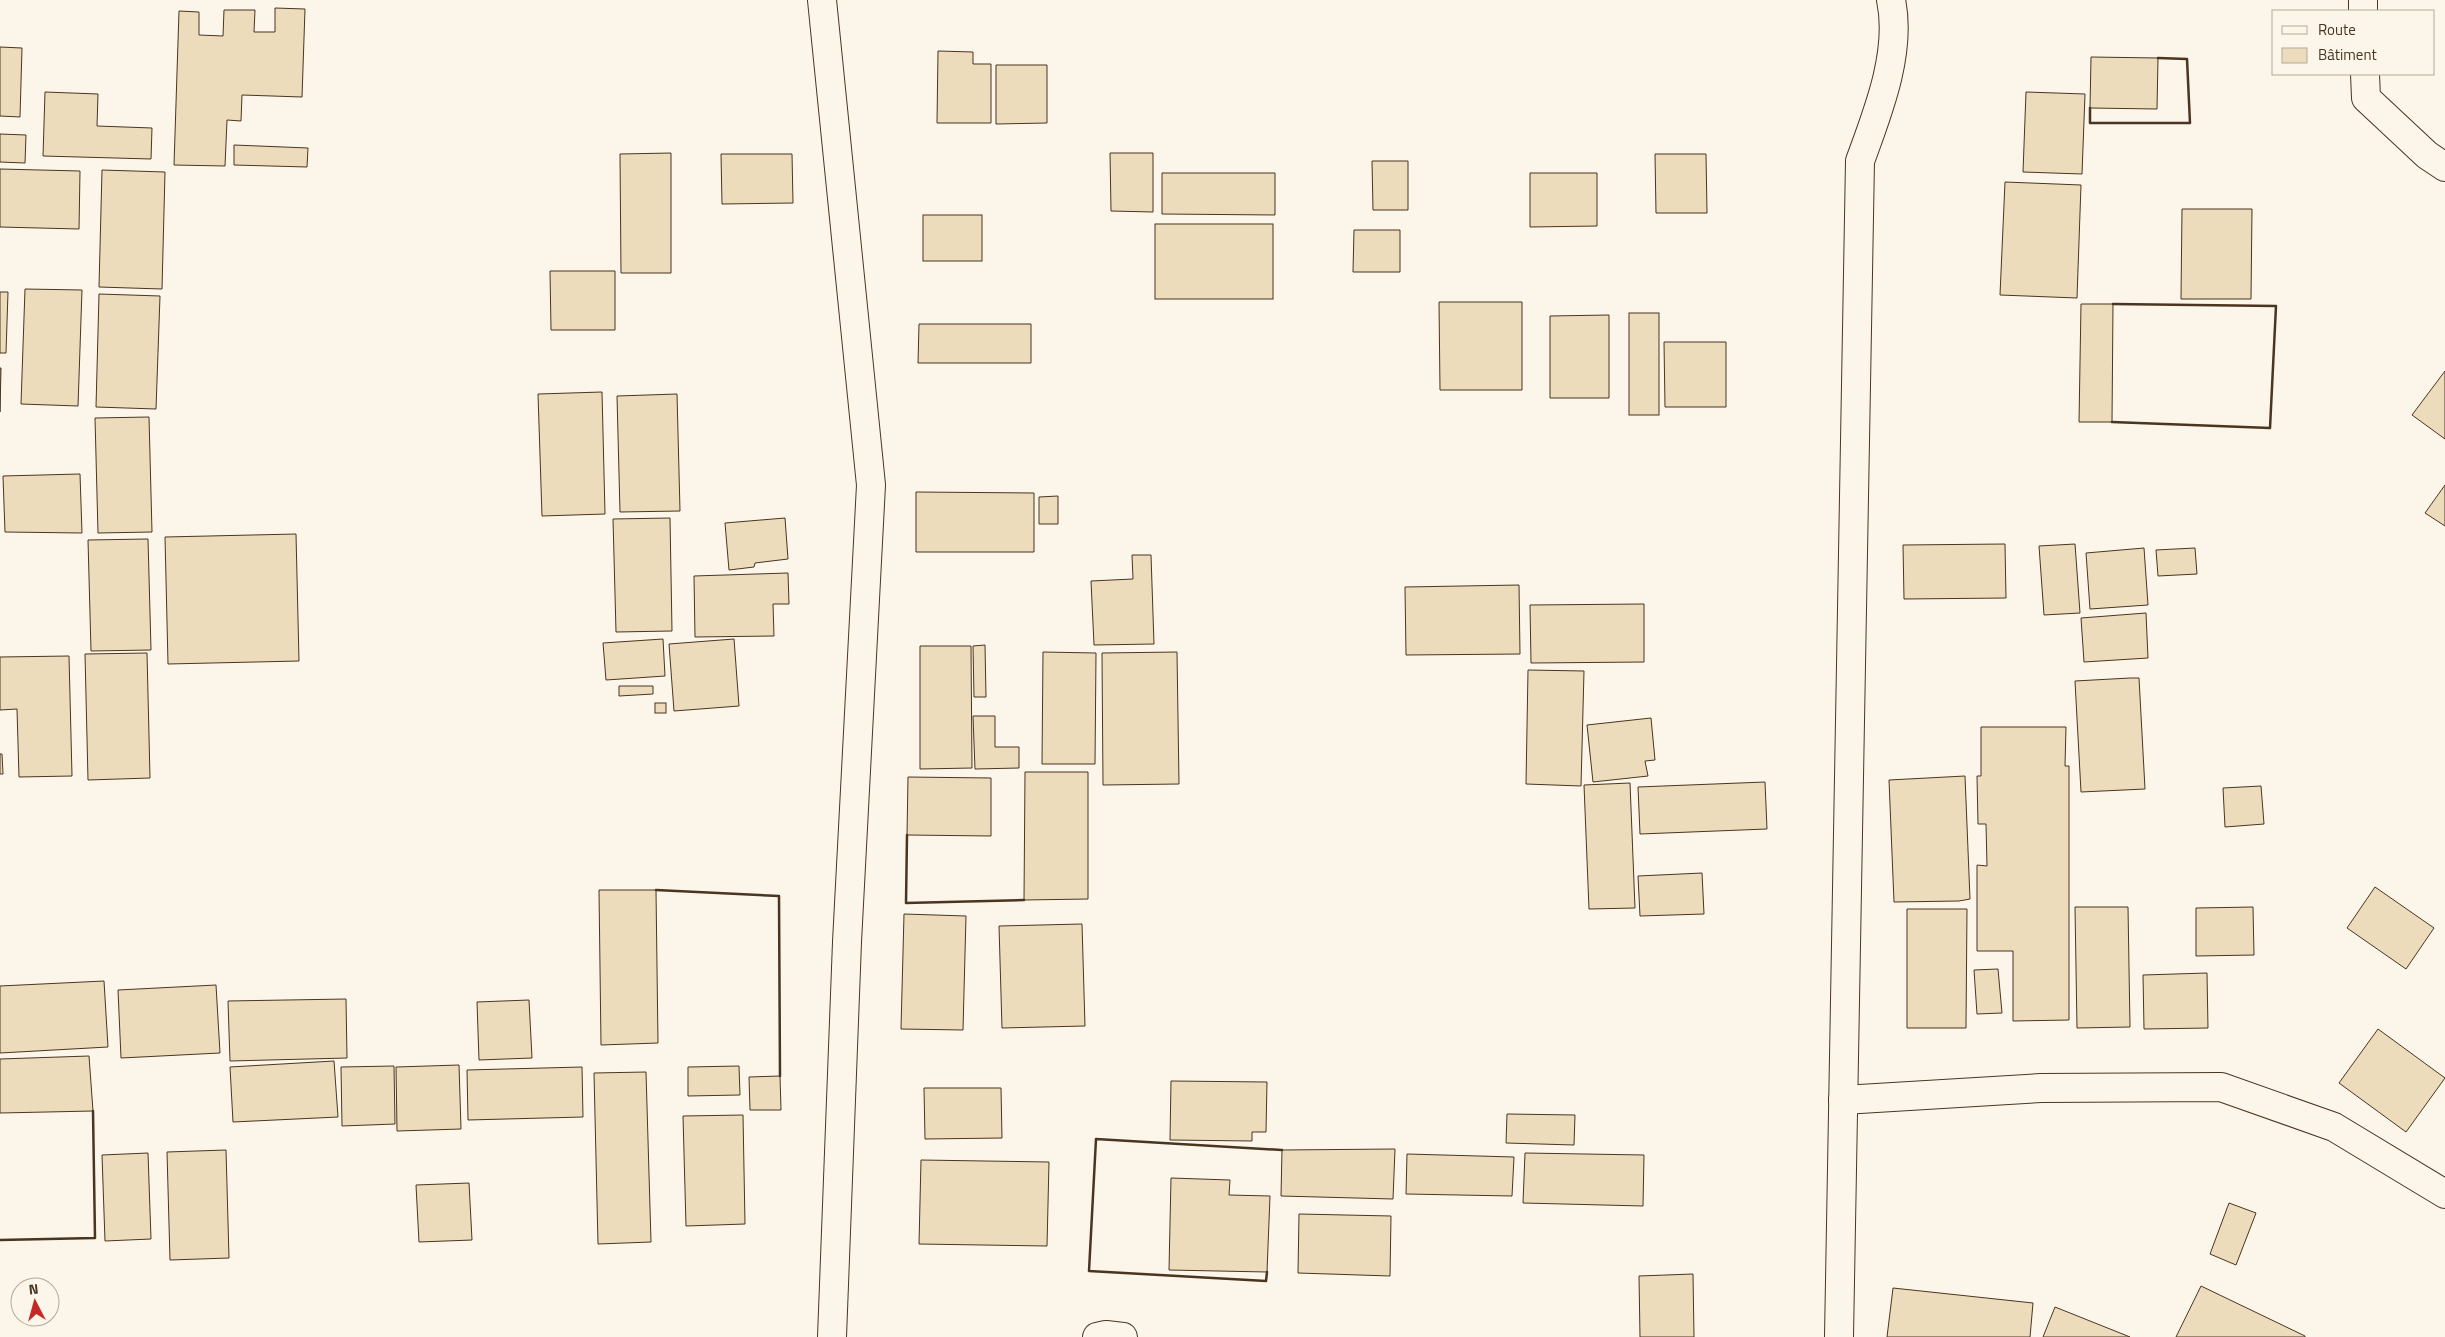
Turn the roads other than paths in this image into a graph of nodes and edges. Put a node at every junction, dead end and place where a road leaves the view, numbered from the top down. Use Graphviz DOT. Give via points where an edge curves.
graph roads {
  1 [pos="822,0"];
  2 [pos="1891,0"];
  3 [pos="2365,75"];
  4 [pos="2445,167"];
  5 [pos="1844,1100"];
  6 [pos="2445,1194"];
  7 [pos="832,1337"];
  8 [pos="1097,1337"];
  9 [pos="1123,1337"];
  10 [pos="1839,1337"];
  1 -- 7 [label="street" via="871,485 847,942"];
  2 -- 5 [label="street" via="1895,19 1885,93 1860,161"];
  3 -- 4 [label="street" via="2366,98 2427,155"];
  5 -- 6 [label="street" via="2041,1088 2221,1087 2334,1128"];
  5 -- 10 [label="street"];
  8 -- 9 [label="street"];
}
